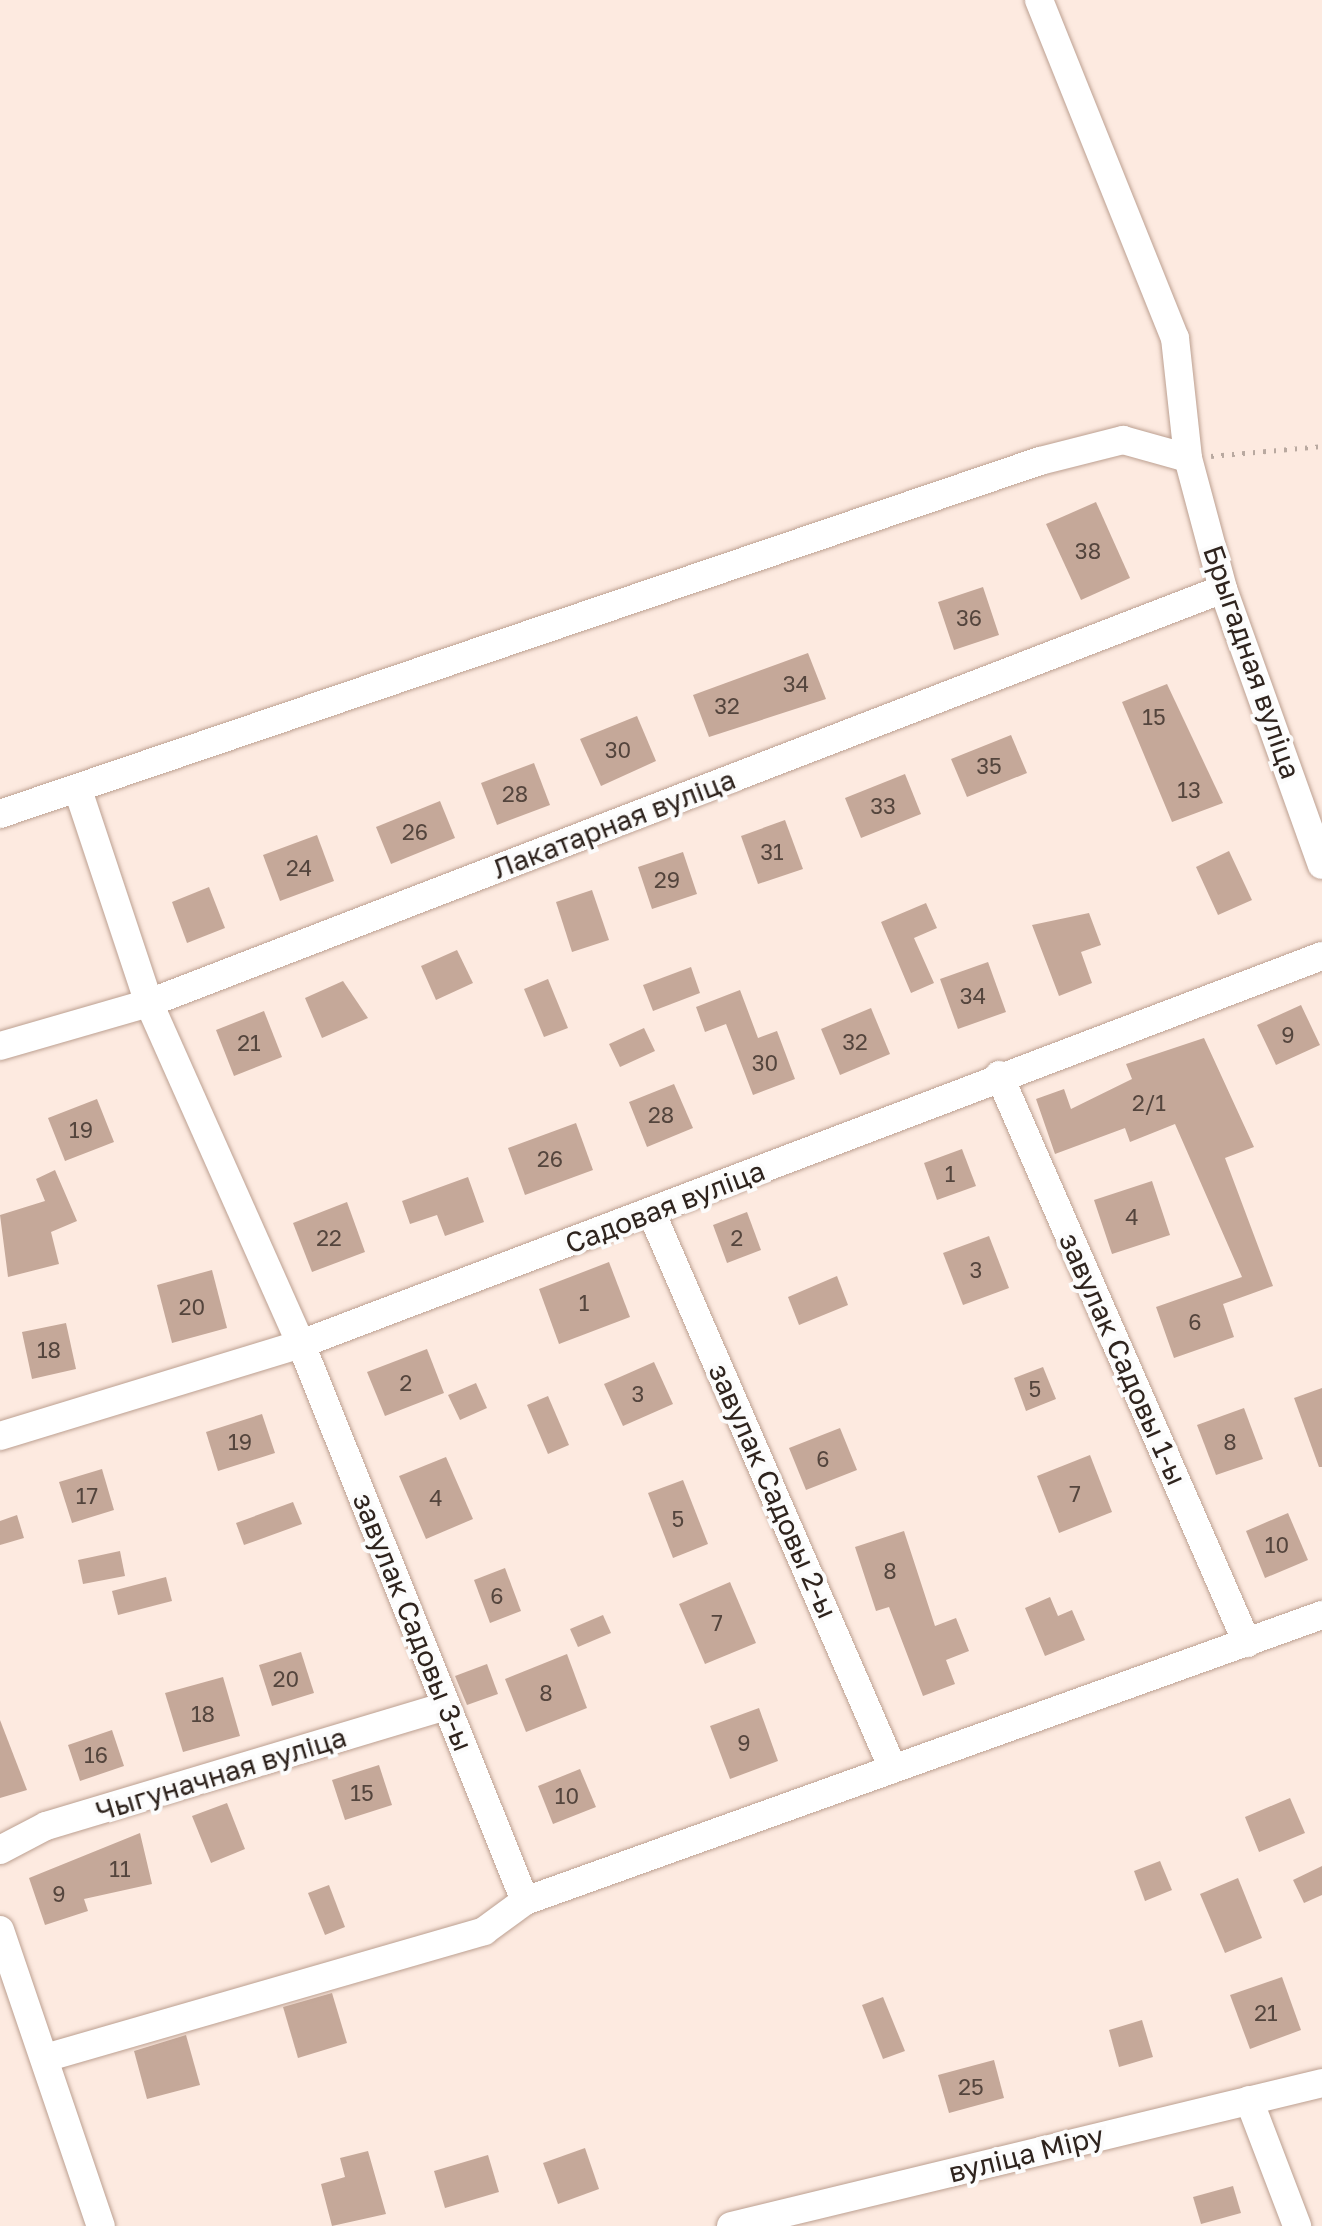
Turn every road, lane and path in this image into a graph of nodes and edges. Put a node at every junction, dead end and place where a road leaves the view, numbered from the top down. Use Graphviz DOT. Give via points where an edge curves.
graph roads {
  1 [pos="1039,0"];
  2 [pos="1322,446"];
  3 [pos="1188,458"];
  4 [pos="1223,589"];
  5 [pos="79,793"];
  6 [pos="0,814"];
  7 [pos="1322,865"];
  8 [pos="1322,956"];
  9 [pos="149,1003"];
  10 [pos="0,1046"];
  11 [pos="999,1075"];
  12 [pos="652,1214"];
  13 [pos="301,1344"];
  14 [pos="0,1436"];
  15 [pos="1322,1615"];
  16 [pos="1247,1643"];
  17 [pos="446,1706"];
  18 [pos="893,1769"];
  19 [pos="0,1850"];
  20 [pos="525,1900"];
  21 [pos="0,1930"];
  22 [pos="45,2058"];
  23 [pos="1322,2083"];
  24 [pos="1249,2100"];
  25 [pos="744,2224"];
  26 [pos="100,2226"];
  27 [pos="1297,2226"];
  1 -- 3 [label="street, Брыгадная вуліца" via="1175,338"];
  2 -- 3 [label="path"];
  3 -- 4 [label="street, Брыгадная вуліца"];
  3 -- 5 [label="street" via="1123,440 1040,461"];
  4 -- 7 [label="street, Брыгадная вуліца"];
  4 -- 9 [label="street, Лакатарная вуліца"];
  5 -- 6 [label="street"];
  5 -- 9 [label="street, завулак Садовы 3-ы"];
  8 -- 11 [label="street, Садовая вуліца"];
  9 -- 10 [label="street, Лакатарная вуліца"];
  9 -- 13 [label="street, завулак Садовы 3-ы"];
  11 -- 12 [label="street, Садовая вуліца"];
  11 -- 16 [label="street, завулак Садовы 1-ы"];
  12 -- 13 [label="street, Садовая вуліца"];
  12 -- 18 [label="street, завулак Садовы 2-ы"];
  13 -- 14 [label="street, Садовая вуліца"];
  13 -- 17 [label="street, завулак Садовы 3-ы"];
  15 -- 16 [label="street"];
  16 -- 18 [label="street"];
  17 -- 19 [label="street, Чыгуначная вуліца" via="46,1826"];
  17 -- 20 [label="street, завулак Садовы 3-ы"];
  18 -- 20 [label="street"];
  20 -- 22 [label="street" via="484,1931"];
  21 -- 22 [label="street"];
  22 -- 26 [label="street"];
  23 -- 24 [label="street, вуліца Міру"];
  24 -- 25 [label="street, вуліца Міру"];
  24 -- 27 [label="street"];
}
